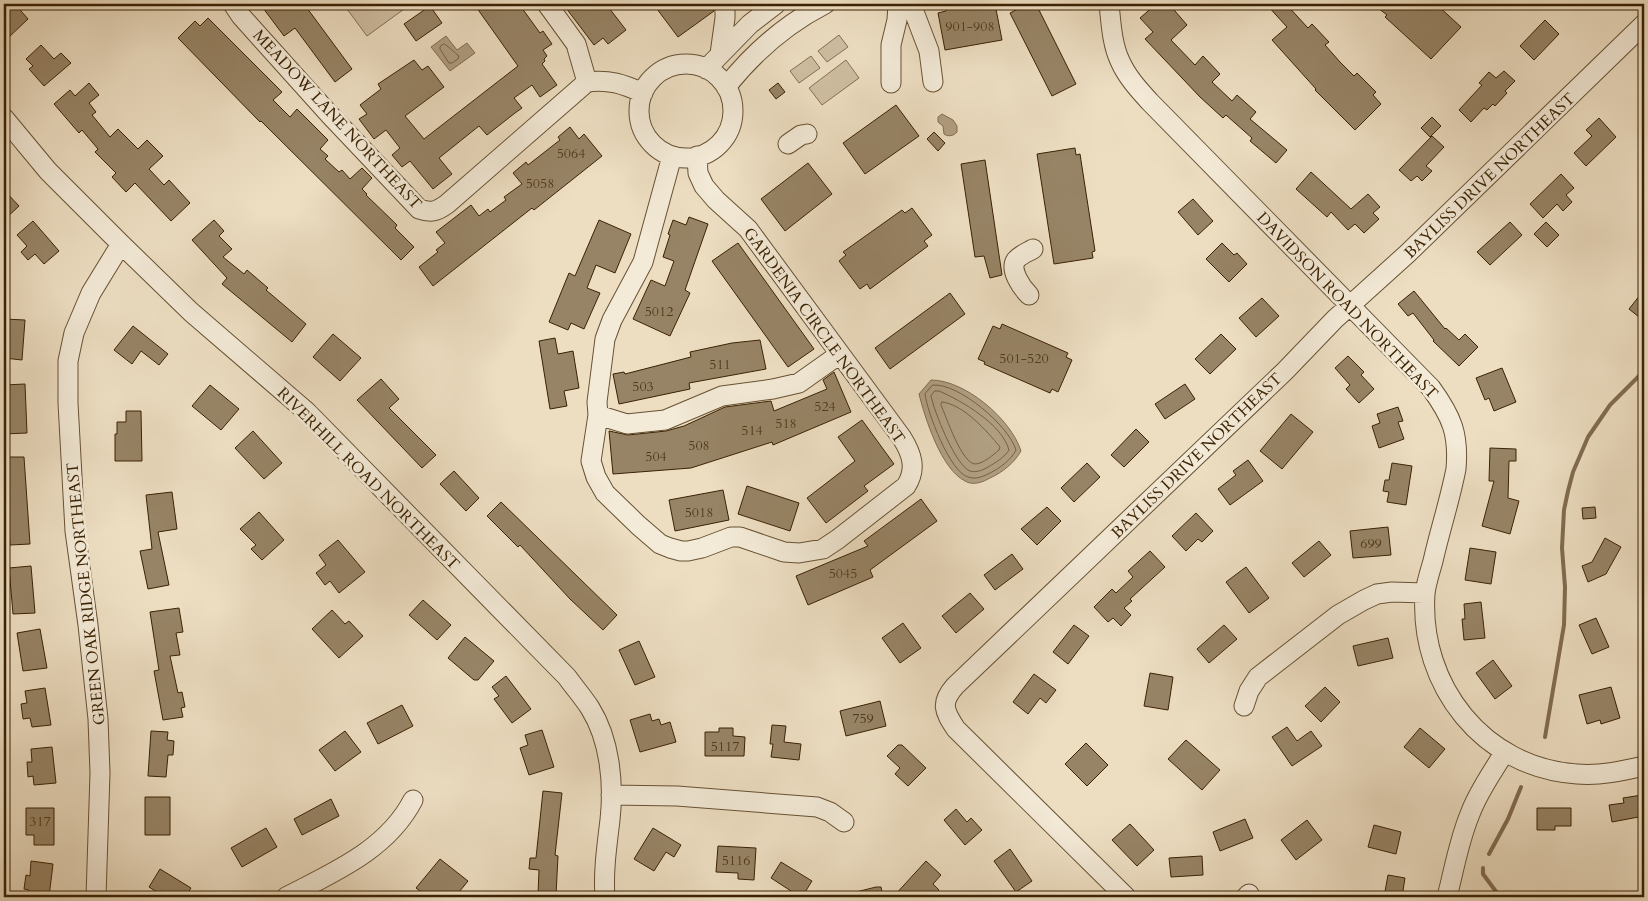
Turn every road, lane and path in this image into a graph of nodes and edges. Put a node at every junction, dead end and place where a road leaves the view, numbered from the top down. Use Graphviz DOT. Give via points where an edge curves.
graph roads {
  1 [pos="233,4"];
  2 [pos="547,4"];
  3 [pos="725,4"];
  4 [pos="771,4"];
  5 [pos="775,4"];
  6 [pos="825,4"];
  7 [pos="898,4"];
  8 [pos="911,4"];
  9 [pos="1108,4"];
  10 [pos="1644,24"];
  11 [pos="720,54"];
  12 [pos="706,69"];
  13 [pos="587,82"];
  14 [pos="933,82"];
  15 [pos="891,83"];
  16 [pos="726,87"];
  17 [pos="643,93"];
  18 [pos="4,118"];
  19 [pos="807,134"];
  20 [pos="788,144"];
  21 [pos="672,156"];
  22 [pos="697,156"];
  23 [pos="120,244"];
  24 [pos="1033,249"];
  25 [pos="1029,295"];
  26 [pos="1350,305"];
  27 [pos="840,354"];
  28 [pos="598,415"];
  29 [pos="1425,593"];
  30 [pos="1244,706"];
  31 [pos="1504,753"];
  32 [pos="1644,766"];
  33 [pos="611,794"];
  34 [pos="413,800"];
  35 [pos="844,822"];
  36 [pos="96,897"];
  37 [pos="286,897"];
  38 [pos="605,897"];
  39 [pos="1126,897"];
  40 [pos="1447,897"];
  1 -- 13 [label="street, MEADOW LANE NORTHEAST" via="336,121 419,209 428,212 437,212 447,204"];
  2 -- 13 [label="street" via="576,44"];
  3 -- 11 [label="street"];
  4 -- 5 [label="street"];
  5 -- 11 [label="street"];
  6 -- 16 [label="street" via="784,29 758,51"];
  7 -- 15 [label="street" via="898,20 891,46"];
  8 -- 14 [label="street" via="929,51"];
  9 -- 26 [label="street, DAVIDSON ROAD NORTHEAST" via="1120,61 1132,81"];
  10 -- 26 [label="street, BAYLISS DRIVE NORTHEAST" via="1407,254"];
  11 -- 12 [label="street"];
  12 -- 16 [label="street"];
  12 -- 17 [label="street" via="681,64 668,68 656,75"];
  13 -- 17 [label="street" via="619,83"];
  16 -- 22 [label="street" via="733,106 732,122 726,136 715,148"];
  17 -- 21 [label="street" via="639,112 642,126 649,139"];
  18 -- 23 [label="street, RIVERHILL ROAD NORTHEAST" via="48,171"];
  19 -- 20 [label="street"];
  21 -- 22 [label="street"];
  21 -- 28 [label="street, GARDENIA CIRCLE NORTHEAST" via="643,262 605,339"];
  22 -- 27 [label="street, GARDENIA CIRCLE NORTHEAST" via="698,172 704,186 748,229"];
  23 -- 33 [label="street, RIVERHILL ROAD NORTHEAST" via="191,312 307,412 567,677 590,708 602,734 609,763"];
  23 -- 36 [label="street, GREEN OAK RIDGE NORTHEAST" via="91,293 74,333 68,361 75,531 98,719 100,773"];
  24 -- 25 [label="street" via="1018,258 1014,266 1018,281"];
  26 -- 29 [label="street, DAVIDSON ROAD NORTHEAST" via="1432,388 1446,408 1454,429 1458,450 1456,469"];
  26 -- 39 [label="street, BAYLISS DRIVE NORTHEAST" via="938,706 956,729"];
  27 -- 28 [label="street" via="799,383 722,396 664,420 627,424"];
  27 -- 28 [label="street, GARDENIA CIRCLE NORTHEAST" via="909,448 913,467 906,486 823,549 784,552 740,537 688,551 660,544 606,493 596,478 591,460"];
  29 -- 30 [label="street" via="1377,594 1350,607 1258,677"];
  29 -- 31 [label="street, DAVIDSON ROAD NORTHEAST" via="1428,643 1443,685 1464,717"];
  31 -- 32 [label="street, DAVIDSON ROAD NORTHEAST" via="1547,769 1578,774 1615,773"];
  31 -- 40 [label="street" via="1469,814"];
  33 -- 35 [label="street" via="817,807"];
  33 -- 38 [label="street, RIVERHILL ROAD NORTHEAST"];
  34 -- 37 [label="street" via="396,828 364,855"];
}
